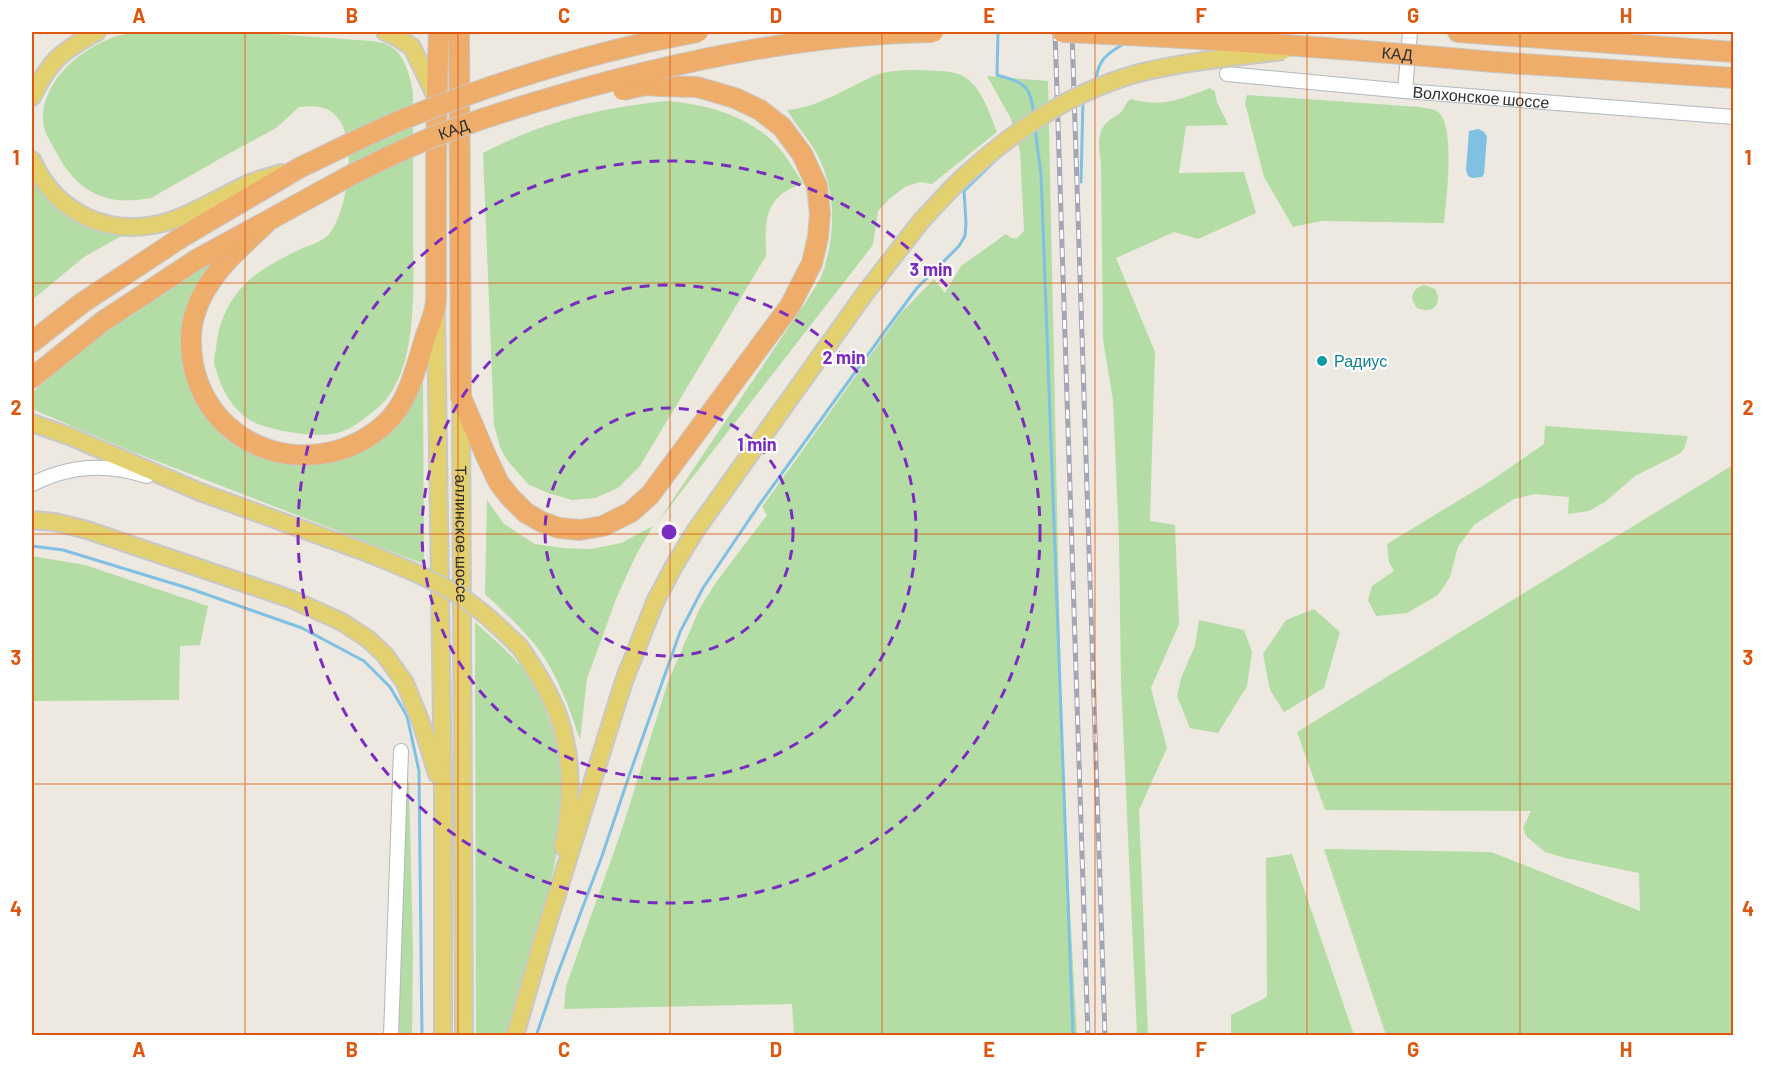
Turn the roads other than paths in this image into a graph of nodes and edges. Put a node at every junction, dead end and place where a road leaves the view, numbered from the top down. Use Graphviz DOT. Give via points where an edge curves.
graph roads {
  1 [pos="97,32"];
  2 [pos="385,32"];
  3 [pos="439,32"];
  4 [pos="459,32"];
  5 [pos="698,32"];
  6 [pos="933,32"];
  7 [pos="1062,32"];
  8 [pos="1410,32"];
  9 [pos="1458,32"];
  10 [pos="1361,50"];
  11 [pos="1734,52"];
  12 [pos="1227,74"];
  13 [pos="1734,78"];
  14 [pos="1406,91"];
  15 [pos="32,97"];
  16 [pos="436,97"];
  17 [pos="1734,117"];
  18 [pos="390,156"];
  19 [pos="32,160"];
  20 [pos="302,167"];
  21 [pos="266,223"];
  22 [pos="435,308"];
  23 [pos="32,342"];
  24 [pos="32,378"];
  25 [pos="461,397"];
  26 [pos="32,423"];
  27 [pos="32,484"];
  28 [pos="200,492"];
  29 [pos="32,520"];
  30 [pos="401,752"];
  31 [pos="442,792"];
  32 [pos="542,942"];
  33 [pos="390,1035"];
  34 [pos="443,1035"];
  35 [pos="464,1035"];
  36 [pos="515,1035"];
  1 -- 15 [label="main road" via="68,48 51,64"];
  2 -- 16 [label="main road" via="412,47"];
  3 -- 16 [label="highway, Таллинское шоссе"];
  4 -- 25 [label="highway, Таллинское шоссе"];
  5 -- 20 [label="highway, КАД, bridge" via="591,57 458,98 366,135"];
  6 -- 18 [label="highway, КАД, bridge" via="828,39 681,64 516,107"];
  7 -- 10 [label="highway, КАД, bridge"];
  8 -- 14 [label="street"];
  9 -- 11 [label="highway"];
  10 -- 13 [label="highway, КАД, bridge"];
  10 -- 32 [label="main road, bridge" via="1283,51 1173,65 1105,85 1066,102 1000,146 969,171 922,220 696,530 655,602 624,681"];
  12 -- 14 [label="street, Волхонское шоссе"];
  14 -- 17 [label="street, Волхонское шоссе"];
  16 -- 22 [label="highway, Таллинское шоссе"];
  18 -- 21 [label="highway, КАД"];
  18 -- 25 [label="highway, bridge" via="423,150 518,116 602,94 646,85 697,87 735,98 782,127 802,154 817,186 820,214 813,263 790,306 650,495 631,512 603,526 580,530 551,525 526,513 499,483"];
  19 -- 20 [label="main road" via="49,189 64,204 82,216 128,226 169,221 250,183"];
  20 -- 23 [label="highway, КАД" via="182,237 82,303"];
  21 -- 22 [label="highway" via="220,269 203,293 191,333 195,374 204,396 233,431 256,445 307,456 337,452 386,423 410,385"];
  21 -- 24 [label="highway, КАД" via="196,260 102,322"];
  22 -- 31 [label="main road, Таллинское шоссе"];
  25 -- 35 [label="main road, Таллинское шоссе"];
  26 -- 28 [label="main road"];
  27 -- 28 [label="street" via="63,472 113,467"];
  28 -- 32 [label="main road, bridge" via="417,573 460,596 520,647 558,715 568,756 570,803"];
  29 -- 31 [label="main road" via="87,530 291,599 342,622 368,639 405,683"];
  30 -- 33 [label="street"];
  31 -- 34 [label="main road, Таллинское шоссе"];
  32 -- 36 [label="main road"];
}
